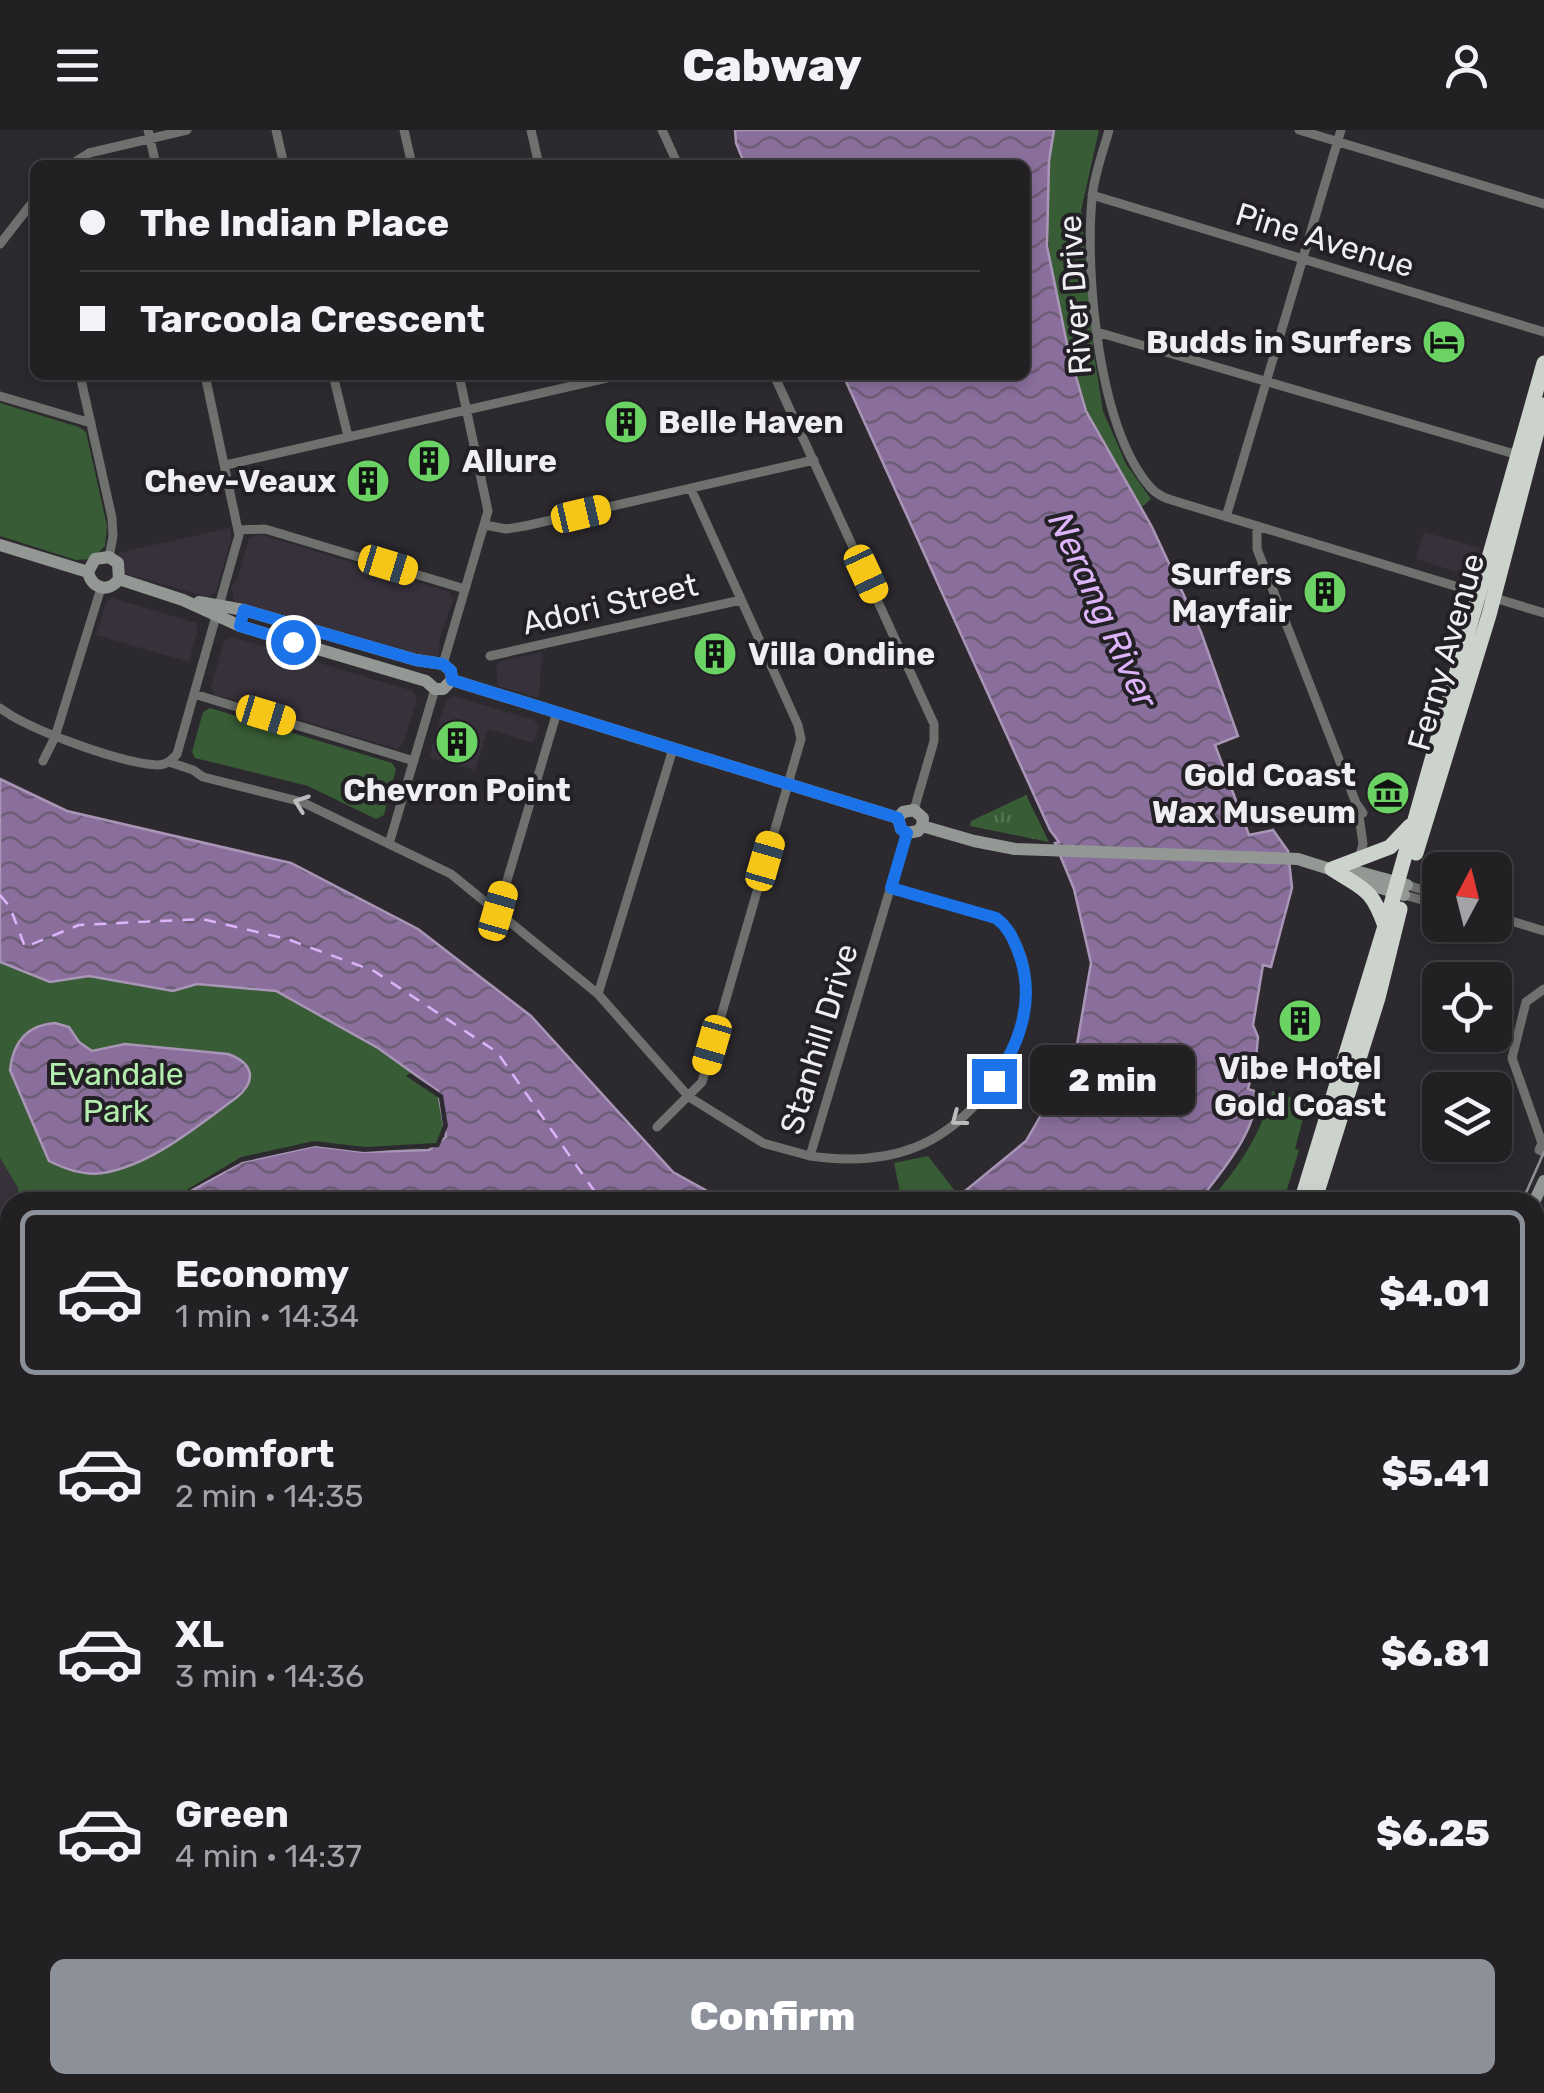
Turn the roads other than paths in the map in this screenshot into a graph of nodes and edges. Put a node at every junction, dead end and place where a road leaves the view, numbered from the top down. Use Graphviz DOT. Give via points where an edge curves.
graph roads {
  1 [pos="187,130"];
  2 [pos="276,130"];
  3 [pos="404,130"];
  4 [pos="531,130"];
  5 [pos="662,130"];
  6 [pos="1109,130"];
  7 [pos="1300,130"];
  8 [pos="1341,130"];
  9 [pos="149,134"];
  10 [pos="1338,142"];
  11 [pos="77,160"];
  12 [pos="155,160"];
  13 [pos="283,160"];
  14 [pos="411,160"];
  15 [pos="538,160"];
  16 [pos="676,160"];
  17 [pos="1092,195"];
  18 [pos="1544,204"];
  19 [pos="30,207"];
  20 [pos="0,244"];
  21 [pos="1303,260"];
  22 [pos="1098,332"];
  23 [pos="1544,332"];
  24 [pos="1544,363"];
  25 [pos="81,380"];
  26 [pos="206,380"];
  27 [pos="334,380"];
  28 [pos="460,380"];
  29 [pos="582,380"];
  30 [pos="776,380"];
  31 [pos="1266,381"];
  32 [pos="0,396"];
  33 [pos="1544,404"];
  34 [pos="467,411"];
  35 [pos="91,423"];
  36 [pos="348,436"];
  37 [pos="1530,458"];
  38 [pos="814,460"];
  39 [pos="226,465"];
  40 [pos="691,489"];
  41 [pos="1226,517"];
  42 [pos="485,524"];
  43 [pos="1257,527"];
  44 [pos="240,530"];
  45 [pos="0,545"];
  46 [pos="109,557"];
  47 [pos="88,572"];
  48 [pos="119,579"];
  49 [pos="100,588"];
  50 [pos="465,588"];
  51 [pos="1486,595"];
  52 [pos="741,600"];
  53 [pos="244,610"];
  54 [pos="219,611"];
  55 [pos="1544,614"];
  56 [pos="240,626"];
  57 [pos="490,656"];
  58 [pos="439,663"];
  59 [pos="452,680"];
  60 [pos="430,685"];
  61 [pos="194,694"];
  62 [pos="0,708"];
  63 [pos="557,712"];
  64 [pos="55,737"];
  65 [pos="673,749"];
  66 [pos="173,758"];
  67 [pos="43,761"];
  68 [pos="414,761"];
  69 [pos="788,783"];
  70 [pos="914,810"];
  71 [pos="898,818"];
  72 [pos="1414,821"];
  73 [pos="922,826"];
  74 [pos="907,833"];
  75 [pos="389,844"];
  76 [pos="1358,860"];
  77 [pos="1332,869"];
  78 [pos="891,888"];
  79 [pos="1401,889"];
  80 [pos="1422,892"];
  81 [pos="1422,898"];
  82 [pos="498,911"];
  83 [pos="1512,921"];
  84 [pos="1385,926"];
  85 [pos="1544,931"];
  86 [pos="1544,989"];
  87 [pos="598,994"];
  88 [pos="1378,998"];
  89 [pos="1340,1075"];
  90 [pos="689,1098"];
  91 [pos="657,1127"];
  92 [pos="1544,1152"];
  93 [pos="810,1156"];
  94 [pos="1305,1192"];
  95 [pos="1317,1192"];
  1 -- 9 [label="street"];
  2 -- 13 [label="street"];
  3 -- 14 [label="street"];
  4 -- 15 [label="street"];
  5 -- 16 [label="street"];
  6 -- 17 [label="street, River Drive"];
  7 -- 10 [label="street"];
  8 -- 10 [label="street"];
  9 -- 11 [label="street"];
  9 -- 12 [label="street"];
  10 -- 18 [label="street"];
  10 -- 21 [label="street"];
  17 -- 21 [label="street, Pine Avenue"];
  17 -- 22 [label="street, River Drive"];
  19 -- 20 [label="street"];
  21 -- 23 [label="street, Pine Avenue"];
  21 -- 31 [label="street"];
  22 -- 31 [label="street"];
  22 -- 41 [label="street, River Drive" via="1113,413 1141,475 1164,498"];
  24 -- 37 [label="highway, Ferny Avenue"];
  25 -- 35 [label="street"];
  26 -- 39 [label="street"];
  27 -- 36 [label="street"];
  28 -- 34 [label="street"];
  29 -- 34 [label="street"];
  30 -- 38 [label="street"];
  31 -- 37 [label="street"];
  31 -- 41 [label="street"];
  32 -- 35 [label="street"];
  33 -- 37 [label="highway, Ferny Avenue"];
  34 -- 36 [label="street"];
  34 -- 42 [label="street" via="488,503"];
  35 -- 46 [label="street" via="113,522"];
  36 -- 39 [label="street"];
  37 -- 51 [label="highway, Ferny Avenue"];
  38 -- 40 [label="street"];
  38 -- 70 [label="street" via="934,724"];
  39 -- 44 [label="street"];
  40 -- 42 [label="street" via="515,528"];
  40 -- 52 [label="street"];
  41 -- 43 [label="street, River Drive"];
  42 -- 50 [label="street"];
  43 -- 51 [label="street, River Drive"];
  43 -- 76 [label="street" via="1257,549 1360,809"];
  44 -- 50 [label="street" via="265,529"];
  44 -- 54 [label="street"];
  45 -- 47 [label="main road"];
  46 -- 47 [label="main road" via="94,559"];
  46 -- 48 [label="main road" via="120,568"];
  47 -- 49 [label="main road"];
  48 -- 49 [label="main road"];
  48 -- 54 [label="main road"];
  49 -- 64 [label="street"];
  50 -- 58 [label="street"];
  51 -- 55 [label="street, River Drive"];
  51 -- 72 [label="highway, Ferny Avenue"];
  51 -- 79 [label="highway, Ferny Avenue"];
  52 -- 57 [label="street, Adori Street"];
  52 -- 69 [label="street" via="800,729"];
  53 -- 54 [label="main road"];
  53 -- 56 [label="main road"];
  53 -- 58 [label="main road"];
  54 -- 56 [label="main road"];
  54 -- 61 [label="street"];
  56 -- 60 [label="main road"];
  58 -- 59 [label="main road"];
  58 -- 60 [label="main road" via="428,668"];
  59 -- 60 [label="main road" via="447,687"];
  59 -- 63 [label="main road"];
  60 -- 68 [label="street"];
  61 -- 66 [label="street"];
  61 -- 68 [label="street"];
  62 -- 64 [label="street, Stanhill Drive"];
  63 -- 65 [label="main road"];
  63 -- 82 [label="street"];
  64 -- 66 [label="street, Stanhill Drive" via="158,765"];
  64 -- 67 [label="street"];
  65 -- 69 [label="main road"];
  65 -- 87 [label="street"];
  75 -- 66 [label="street, Stanhill Drive, one-way" via="302,802 203,777"];
  68 -- 75 [label="street"];
  69 -- 71 [label="main road"];
  69 -- 90 [label="street" via="702,1082"];
  70 -- 71 [label="main road"];
  70 -- 73 [label="main road"];
  71 -- 74 [label="main road"];
  72 -- 76 [label="highway" via="1390,846"];
  72 -- 79 [label="highway, Ferny Avenue"];
  73 -- 74 [label="main road"];
  73 -- 77 [label="main road" via="994,846 1290,859"];
  74 -- 78 [label="street, Stanhill Drive"];
  75 -- 82 [label="street, Stanhill Drive" via="452,874"];
  76 -- 77 [label="highway"];
  77 -- 79 [label="main road"];
  77 -- 84 [label="highway" via="1365,887"];
  78 -- 93 [label="street, Stanhill Drive"];
  78 -- 93 [label="street, one-way" via="1001,921 1026,972 1022,1028 979,1103 930,1140 874,1157"];
  79 -- 80 [label="street"];
  79 -- 81 [label="street"];
  79 -- 84 [label="highway"];
  79 -- 88 [label="highway, Ferny Avenue"];
  82 -- 87 [label="street, Stanhill Drive"];
  83 -- 85 [label="street"];
  84 -- 89 [label="highway"];
  86 -- 92 [label="street" via="1526,1002 1512,1058"];
  87 -- 90 [label="street, Stanhill Drive"];
  88 -- 89 [label="highway" via="1368,1002"];
  88 -- 95 [label="highway, Ferny Avenue"];
  89 -- 94 [label="highway"];
  90 -- 91 [label="street"];
  90 -- 93 [label="street, Stanhill Drive" via="762,1143"];
}
